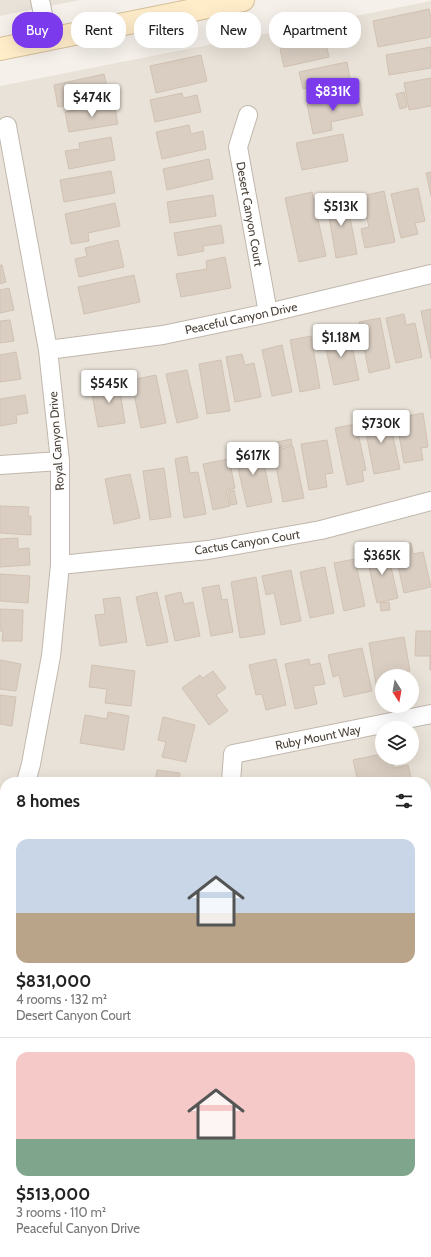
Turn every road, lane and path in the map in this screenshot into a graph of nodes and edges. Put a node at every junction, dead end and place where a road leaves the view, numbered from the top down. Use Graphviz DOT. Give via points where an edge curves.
graph roads {
  1 [pos="40,0"];
  2 [pos="243,0"];
  3 [pos="42,12"];
  4 [pos="63,36"];
  5 [pos="12,46"];
  6 [pos="0,49"];
  7 [pos="248,115"];
  8 [pos="7,126"];
  9 [pos="431,274"];
  10 [pos="268,313"];
  11 [pos="48,350"];
  12 [pos="60,461"];
  13 [pos="0,465"];
  14 [pos="431,501"];
  15 [pos="60,564"];
  16 [pos="431,714"];
  17 [pos="27,777"];
  18 [pos="231,777"];
  1 -- 3 [label="street"];
  2 -- 4 [label="main road"];
  5 -- 6 [label="main road"];
  7 -- 10 [label="street, Desert Canyon Court" via="238,147"];
  8 -- 11 [label="street, Royal Canyon Drive"];
  9 -- 10 [label="street, Peaceful Canyon Drive"];
  10 -- 11 [label="street, Peaceful Canyon Drive" via="162,336"];
  11 -- 12 [label="street, Royal Canyon Drive"];
  12 -- 13 [label="street"];
  12 -- 15 [label="street, Royal Canyon Drive"];
  14 -- 15 [label="street, Cactus Canyon Court" via="321,530 208,550"];
  15 -- 17 [label="street, Royal Canyon Drive" via="51,656"];
  16 -- 18 [label="street, Ruby Mount Way" via="233,754"];
}
